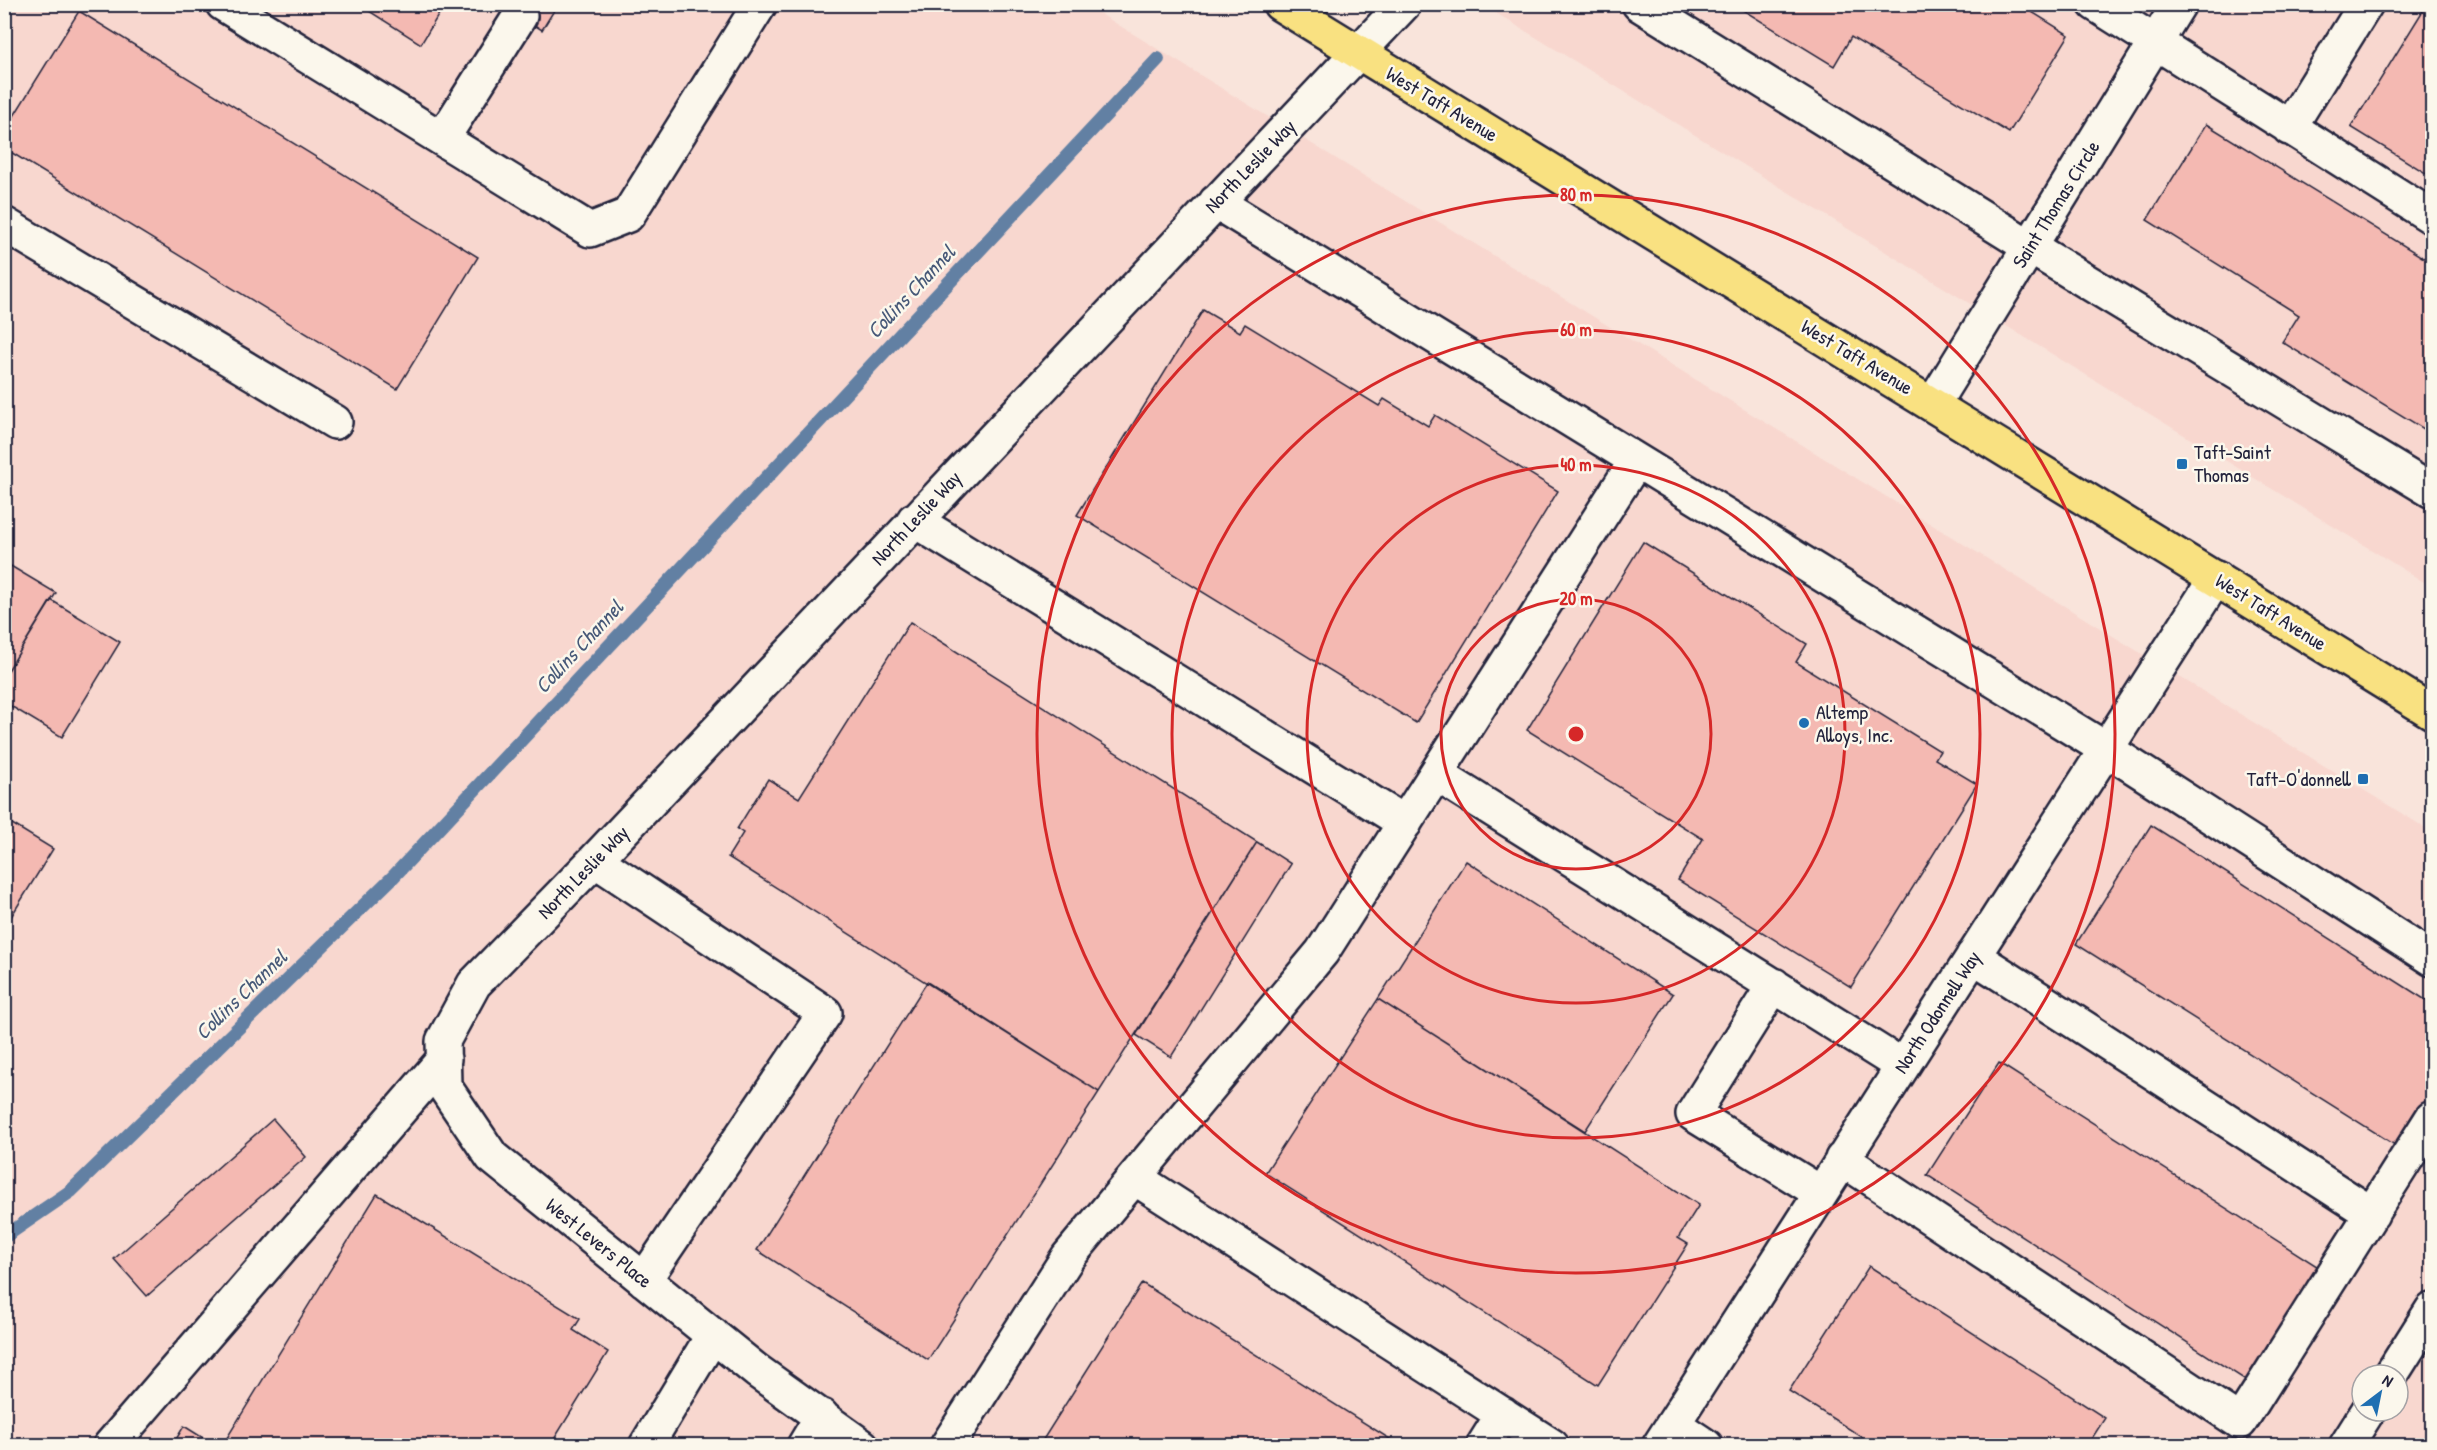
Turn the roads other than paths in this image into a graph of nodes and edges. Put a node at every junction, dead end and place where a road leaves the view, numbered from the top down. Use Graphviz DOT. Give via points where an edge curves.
graph roads {
  1 [pos="223,4"];
  2 [pos="760,4"];
  3 [pos="1280,4"];
  4 [pos="1404,4"];
  5 [pos="1639,4"];
  6 [pos="2095,4"];
  7 [pos="2179,4"];
  8 [pos="2366,4"];
  9 [pos="520,16"];
  10 [pos="2156,42"];
  11 [pos="1358,53"];
  12 [pos="2289,128"];
  13 [pos="442,139"];
  14 [pos="1216,202"];
  15 [pos="2433,217"];
  16 [pos="4,224"];
  17 [pos="2030,247"];
  18 [pos="1933,404"];
  19 [pos="335,422"];
  20 [pos="1636,461"];
  21 [pos="2433,491"];
  22 [pos="914,520"];
  23 [pos="2216,578"];
  24 [pos="2433,712"];
  25 [pos="2106,749"];
  26 [pos="1436,774"];
  27 [pos="1405,823"];
  28 [pos="595,860"];
  29 [pos="1973,956"];
  30 [pos="2433,959"];
  31 [pos="474,984"];
  32 [pos="1774,985"];
  33 [pos="444,1059"];
  34 [pos="1902,1066"];
  35 [pos="2433,1118"];
  36 [pos="1842,1159"];
  37 [pos="1135,1178"];
  38 [pos="1821,1192"];
  39 [pos="2372,1214"];
  40 [pos="644,1280"];
  41 [pos="2433,1310"];
  42 [pos="713,1335"];
  43 [pos="2399,1363"];
  44 [pos="1503,1414"];
  45 [pos="822,1416"];
  46 [pos="2360,1423"];
  47 [pos="1666,1435"];
  48 [pos="110,1446"];
  49 [pos="646,1446"];
  50 [pos="804,1446"];
  51 [pos="862,1446"];
  52 [pos="947,1446"];
  53 [pos="1483,1446"];
  54 [pos="1552,1446"];
  55 [pos="1706,1446"];
  56 [pos="2346,1446"];
  1 -- 13 [label="street"];
  2 -- 13 [label="street" via="628,215 590,230"];
  3 -- 11 [label="main road, West Taft Avenue"];
  4 -- 11 [label="street, North Leslie Way"];
  5 -- 17 [label="street"];
  6 -- 10 [label="street"];
  7 -- 10 [label="street, Saint Thomas Circle"];
  8 -- 12 [label="street"];
  9 -- 13 [label="street"];
  10 -- 12 [label="street"];
  10 -- 17 [label="street, Saint Thomas Circle"];
  11 -- 14 [label="street, North Leslie Way"];
  11 -- 18 [label="main road, West Taft Avenue"];
  12 -- 15 [label="street"];
  14 -- 20 [label="street"];
  14 -- 22 [label="street, North Leslie Way"];
  16 -- 19 [label="street"];
  17 -- 18 [label="street, Saint Thomas Circle"];
  17 -- 21 [label="street"];
  18 -- 23 [label="main road, West Taft Avenue"];
  20 -- 25 [label="street"];
  20 -- 26 [label="street"];
  22 -- 27 [label="street"];
  22 -- 28 [label="street, North Leslie Way"];
  23 -- 24 [label="main road, West Taft Avenue"];
  23 -- 25 [label="street, North Odonnell Way"];
  25 -- 29 [label="street, North Odonnell Way"];
  25 -- 30 [label="street"];
  26 -- 27 [label="street"];
  26 -- 32 [label="street"];
  27 -- 37 [label="street" via="1322,952"];
  28 -- 31 [label="street, North Leslie Way"];
  28 -- 40 [label="street" via="825,1013"];
  29 -- 34 [label="street, North Odonnell Way"];
  29 -- 39 [label="street"];
  31 -- 33 [label="street, West Levers Place" via="443,1041"];
  32 -- 34 [label="street"];
  32 -- 38 [label="street" via="1693,1114"];
  33 -- 40 [label="street, West Levers Place" via="444,1086 492,1157"];
  33 -- 48 [label="street"];
  34 -- 36 [label="street, North Odonnell Way"];
  35 -- 39 [label="street"];
  36 -- 38 [label="street, North Odonnell Way"];
  36 -- 39 [label="street" via="2240,1422"];
  37 -- 44 [label="street"];
  37 -- 52 [label="street" via="1068,1257"];
  38 -- 47 [label="street, North Odonnell Way"];
  40 -- 42 [label="street, West Levers Place"];
  41 -- 43 [label="street"];
  42 -- 45 [label="street, West Levers Place"];
  42 -- 49 [label="street"];
  44 -- 53 [label="street"];
  44 -- 54 [label="street"];
  45 -- 50 [label="street"];
  45 -- 51 [label="street, West Levers Place"];
  46 -- 56 [label="street"];
  47 -- 55 [label="street"];
}
